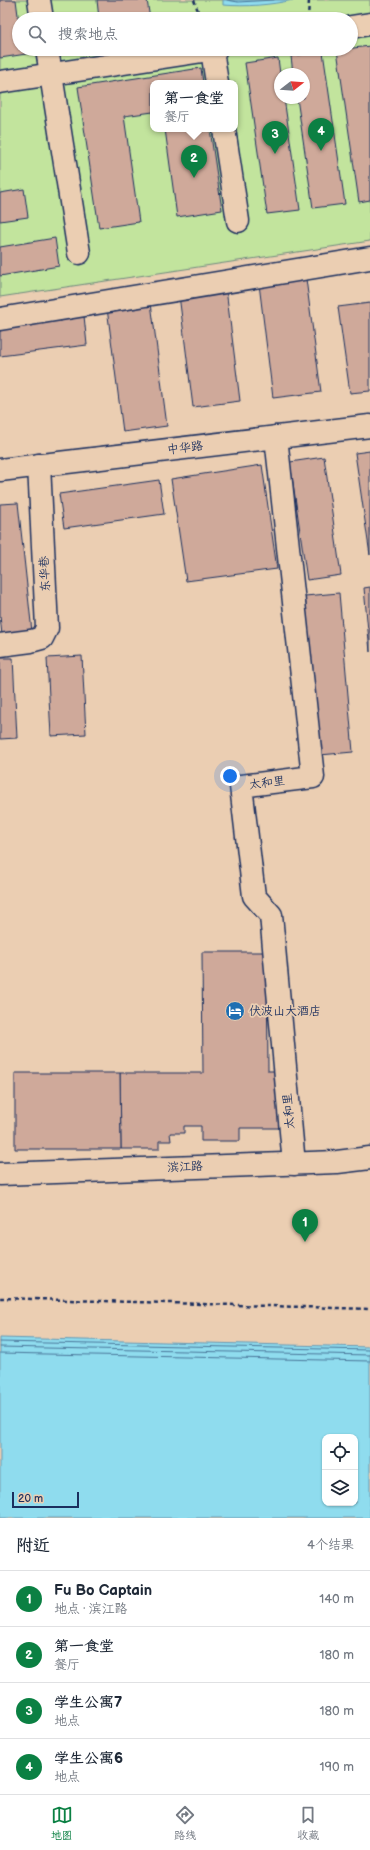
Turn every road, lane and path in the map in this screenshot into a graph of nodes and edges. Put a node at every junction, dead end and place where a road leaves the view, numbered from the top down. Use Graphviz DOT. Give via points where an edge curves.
graph roads {
  1 [pos="39,0"];
  2 [pos="194,0"];
  3 [pos="309,0"];
  4 [pos="41,12"];
  5 [pos="198,12"];
  6 [pos="308,12"];
  7 [pos="370,24"];
  8 [pos="358,26"];
  9 [pos="47,56"];
  10 [pos="168,56"];
  11 [pos="215,56"];
  12 [pos="50,74"];
  13 [pos="217,80"];
  14 [pos="0,82"];
  15 [pos="224,132"];
  16 [pos="238,221"];
  17 [pos="79,253"];
  18 [pos="370,258"];
  19 [pos="0,319"];
  20 [pos="370,426"];
  21 [pos="276,437"];
  22 [pos="39,465"];
  23 [pos="0,470"];
  24 [pos="0,645"];
  25 [pos="370,1158"];
  26 [pos="294,1164"];
  27 [pos="0,1174"];
  28 [pos="0,1298"];
  29 [pos="370,1309"];
  1 -- 4 [label="street"];
  2 -- 5 [label="path"];
  3 -- 6 [label="path"];
  7 -- 8 [label="street"];
  9 -- 12 [label="street"];
  10 -- 12 [label="street"];
  11 -- 13 [label="street"];
  12 -- 14 [label="street"];
  12 -- 17 [label="street"];
  15 -- 16 [label="street"];
  18 -- 19 [label="street"];
  20 -- 21 [label="street, 中华路"];
  21 -- 22 [label="street, 中华路"];
  21 -- 26 [label="street, 太和里" via="313,777 241,786 254,896 271,915"];
  22 -- 23 [label="street, 中华路"];
  22 -- 24 [label="street, 东华巷" via="47,628 42,638"];
  25 -- 26 [label="street, 滨江路"];
  26 -- 27 [label="street, 滨江路"];
  28 -- 29 [label="path"];
}
